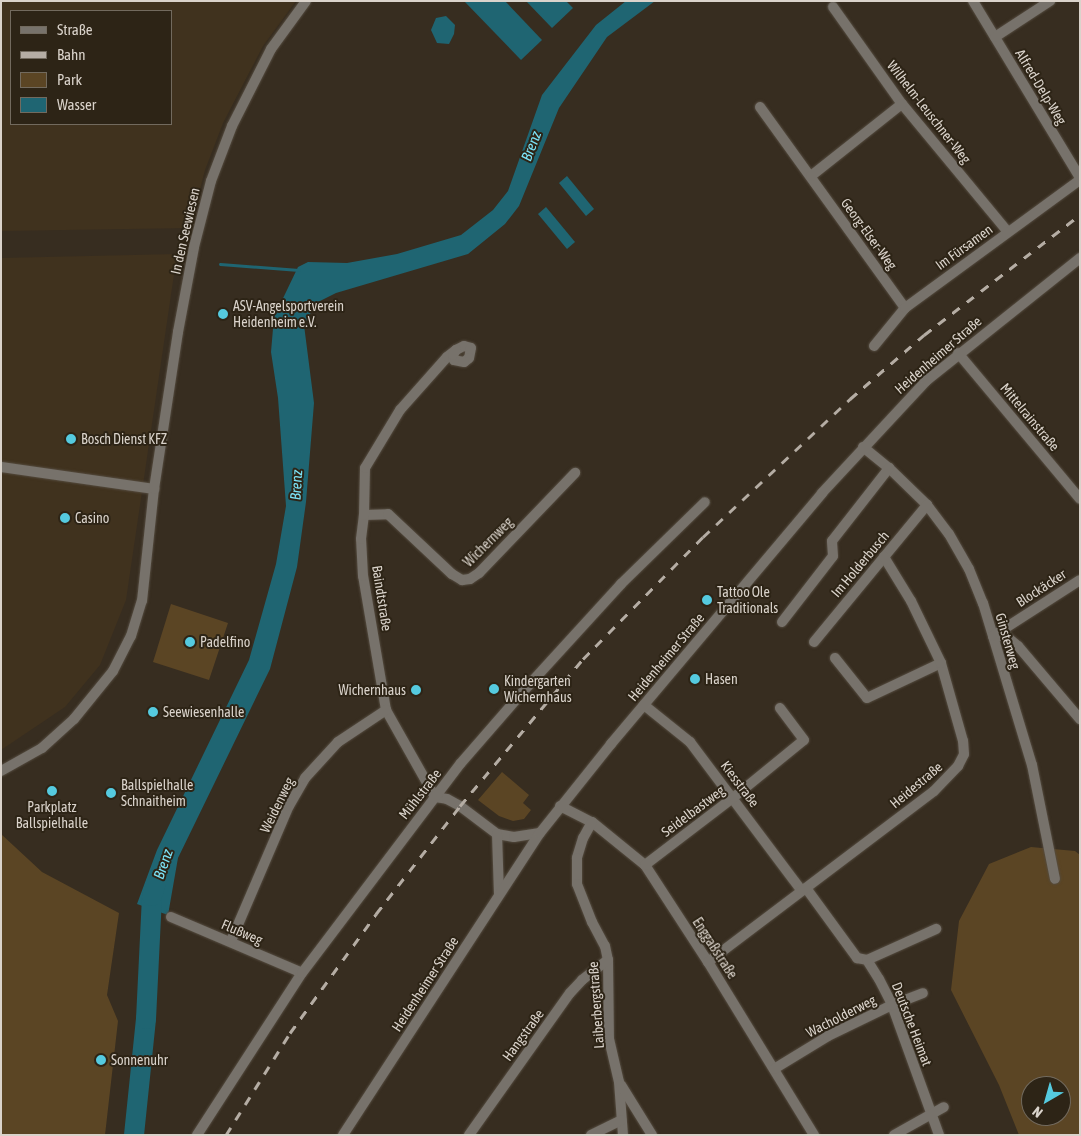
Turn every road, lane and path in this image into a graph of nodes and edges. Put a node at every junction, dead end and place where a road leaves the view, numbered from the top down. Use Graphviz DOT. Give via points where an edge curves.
graph roads {
  1 [pos="306,1"];
  2 [pos="973,1"];
  3 [pos="1050,1"];
  4 [pos="833,7"];
  5 [pos="995,37"];
  6 [pos="902,104"];
  7 [pos="760,107"];
  8 [pos="811,176"];
  9 [pos="1080,179"];
  10 [pos="1008,232"];
  11 [pos="1080,258"];
  12 [pos="905,308"];
  13 [pos="874,346"];
  14 [pos="456,350"];
  15 [pos="958,353"];
  16 [pos="863,448"];
  17 [pos="1,467"];
  18 [pos="889,468"];
  19 [pos="575,473"];
  20 [pos="154,489"];
  21 [pos="1080,498"];
  22 [pos="705,502"];
  23 [pos="927,505"];
  24 [pos="364,515"];
  25 [pos="884,557"];
  26 [pos="1080,580"];
  27 [pos="782,622"];
  28 [pos="993,636"];
  29 [pos="814,642"];
  30 [pos="835,658"];
  31 [pos="941,663"];
  32 [pos="644,705"];
  33 [pos="780,708"];
  34 [pos="386,710"];
  35 [pos="1080,719"];
  36 [pos="1,771"];
  37 [pos="435,797"];
  38 [pos="734,798"];
  39 [pos="560,806"];
  40 [pos="592,822"];
  41 [pos="540,833"];
  42 [pos="497,834"];
  43 [pos="645,865"];
  44 [pos="1055,879"];
  45 [pos="804,889"];
  46 [pos="499,894"];
  47 [pos="171,917"];
  48 [pos="936,929"];
  49 [pos="231,941"];
  50 [pos="608,960"];
  51 [pos="866,960"];
  52 [pos="708,962"];
  53 [pos="302,973"];
  54 [pos="923,993"];
  55 [pos="892,1005"];
  56 [pos="774,1069"];
  57 [pos="619,1082"];
  58 [pos="944,1107"];
  59 [pos="930,1114"];
  60 [pos="622,1120"];
  61 [pos="197,1135"];
  62 [pos="343,1135"];
  63 [pos="469,1135"];
  64 [pos="591,1135"];
  65 [pos="623,1135"];
  66 [pos="652,1135"];
  67 [pos="814,1135"];
  68 [pos="894,1135"];
  69 [pos="939,1135"];
  1 -- 20 [label="street, In den Seewiesen" via="271,49 232,126 211,181 194,247 178,332"];
  2 -- 5 [label="street, Alfred-Delp-Weg"];
  3 -- 5 [label="street"];
  4 -- 6 [label="street, Wilhelm-Leuschner-Weg"];
  5 -- 9 [label="street, Alfred-Delp-Weg"];
  6 -- 8 [label="street"];
  6 -- 10 [label="street, Wilhelm-Leuschner-Weg"];
  7 -- 8 [label="street, Georg-Elser-Weg"];
  8 -- 12 [label="street, Georg-Elser-Weg"];
  9 -- 10 [label="street, Im Fürsamen"];
  10 -- 12 [label="street, Im Fürsamen"];
  11 -- 15 [label="street, Heidenheimer Straße"];
  12 -- 13 [label="street, Im Fürsamen"];
  14 -- 24 [label="street, Baindtstraße" via="416,390 376,446 365,468"];
  15 -- 16 [label="street, Heidenheimer Straße" via="926,380"];
  15 -- 21 [label="street, Mittelrainstraße"];
  16 -- 18 [label="street, Ginsterweg"];
  16 -- 32 [label="street, Heidenheimer Straße" via="822,492"];
  17 -- 20 [label="street"];
  18 -- 23 [label="street, Ginsterweg"];
  18 -- 27 [label="street, Im Holderbusch" via="832,541 833,556"];
  19 -- 24 [label="street, Wichernweg" via="470,579 462,580 452,574 388,514"];
  20 -- 36 [label="street, In den Seewiesen" via="142,602 132,636 113,672 79,713 42,748"];
  22 -- 37 [label="street, Mühlstraße" via="632,573 561,650"];
  23 -- 25 [label="street, Im Holderbusch"];
  23 -- 28 [label="street, Ginsterweg" via="950,534 969,569"];
  24 -- 34 [label="street, Baindtstraße" via="361,539 363,576"];
  25 -- 29 [label="street, Im Holderbusch"];
  25 -- 31 [label="street, Heidestraße" via="911,601"];
  26 -- 28 [label="street, Blockäcker"];
  28 -- 35 [label="street" via="1006,636 1018,646"];
  28 -- 44 [label="street, Ginsterweg" via="1032,765"];
  30 -- 31 [label="street" via="866,698"];
  31 -- 45 [label="street, Heidestraße" via="964,741 964,754 958,766 934,791"];
  32 -- 38 [label="street, Kiesstraße" via="690,742"];
  32 -- 39 [label="street, Heidenheimer Straße"];
  33 -- 38 [label="street, Seidelbastweg" via="804,740"];
  34 -- 37 [label="street, Baindtstraße"];
  34 -- 49 [label="street, Weidenweg" via="338,742 305,778 289,806"];
  37 -- 42 [label="street" via="460,806"];
  37 -- 53 [label="street, Mühlstraße"];
  38 -- 43 [label="street, Seidelbastweg"];
  38 -- 45 [label="street, Kiesstraße"];
  39 -- 40 [label="street, Enggaßstraße"];
  39 -- 41 [label="street, Heidenheimer Straße"];
  40 -- 43 [label="street, Enggaßstraße"];
  40 -- 50 [label="street, Laiberbergstraße" via="576,858 577,884 605,946"];
  41 -- 42 [label="street" via="514,837"];
  41 -- 46 [label="street, Heidenheimer Straße"];
  42 -- 46 [label="street"];
  43 -- 52 [label="street, Enggaßstraße"];
  45 -- 51 [label="street, Deutsche Heimat" via="857,958"];
  45 -- 52 [label="street, Heidestraße"];
  46 -- 62 [label="street, Heidenheimer Straße"];
  47 -- 49 [label="street, Flußweg"];
  48 -- 51 [label="street"];
  49 -- 53 [label="street, Flußweg"];
  50 -- 57 [label="street, Laiberbergstraße" via="609,1039"];
  50 -- 63 [label="street, Hangstraße" via="570,993"];
  51 -- 55 [label="street, Deutsche Heimat"];
  52 -- 56 [label="street, Enggaßstraße"];
  53 -- 61 [label="street, Mühlstraße"];
  54 -- 55 [label="street, Wacholderweg"];
  55 -- 56 [label="street, Wacholderweg" via="828,1036"];
  55 -- 59 [label="street, Deutsche Heimat"];
  56 -- 67 [label="street, Enggaßstraße"];
  57 -- 60 [label="street, Laiberbergstraße"];
  57 -- 66 [label="street"];
  58 -- 59 [label="street"];
  59 -- 68 [label="street"];
  59 -- 69 [label="street, Deutsche Heimat"];
  60 -- 64 [label="street"];
  60 -- 65 [label="street, Laiberbergstraße"];
}
